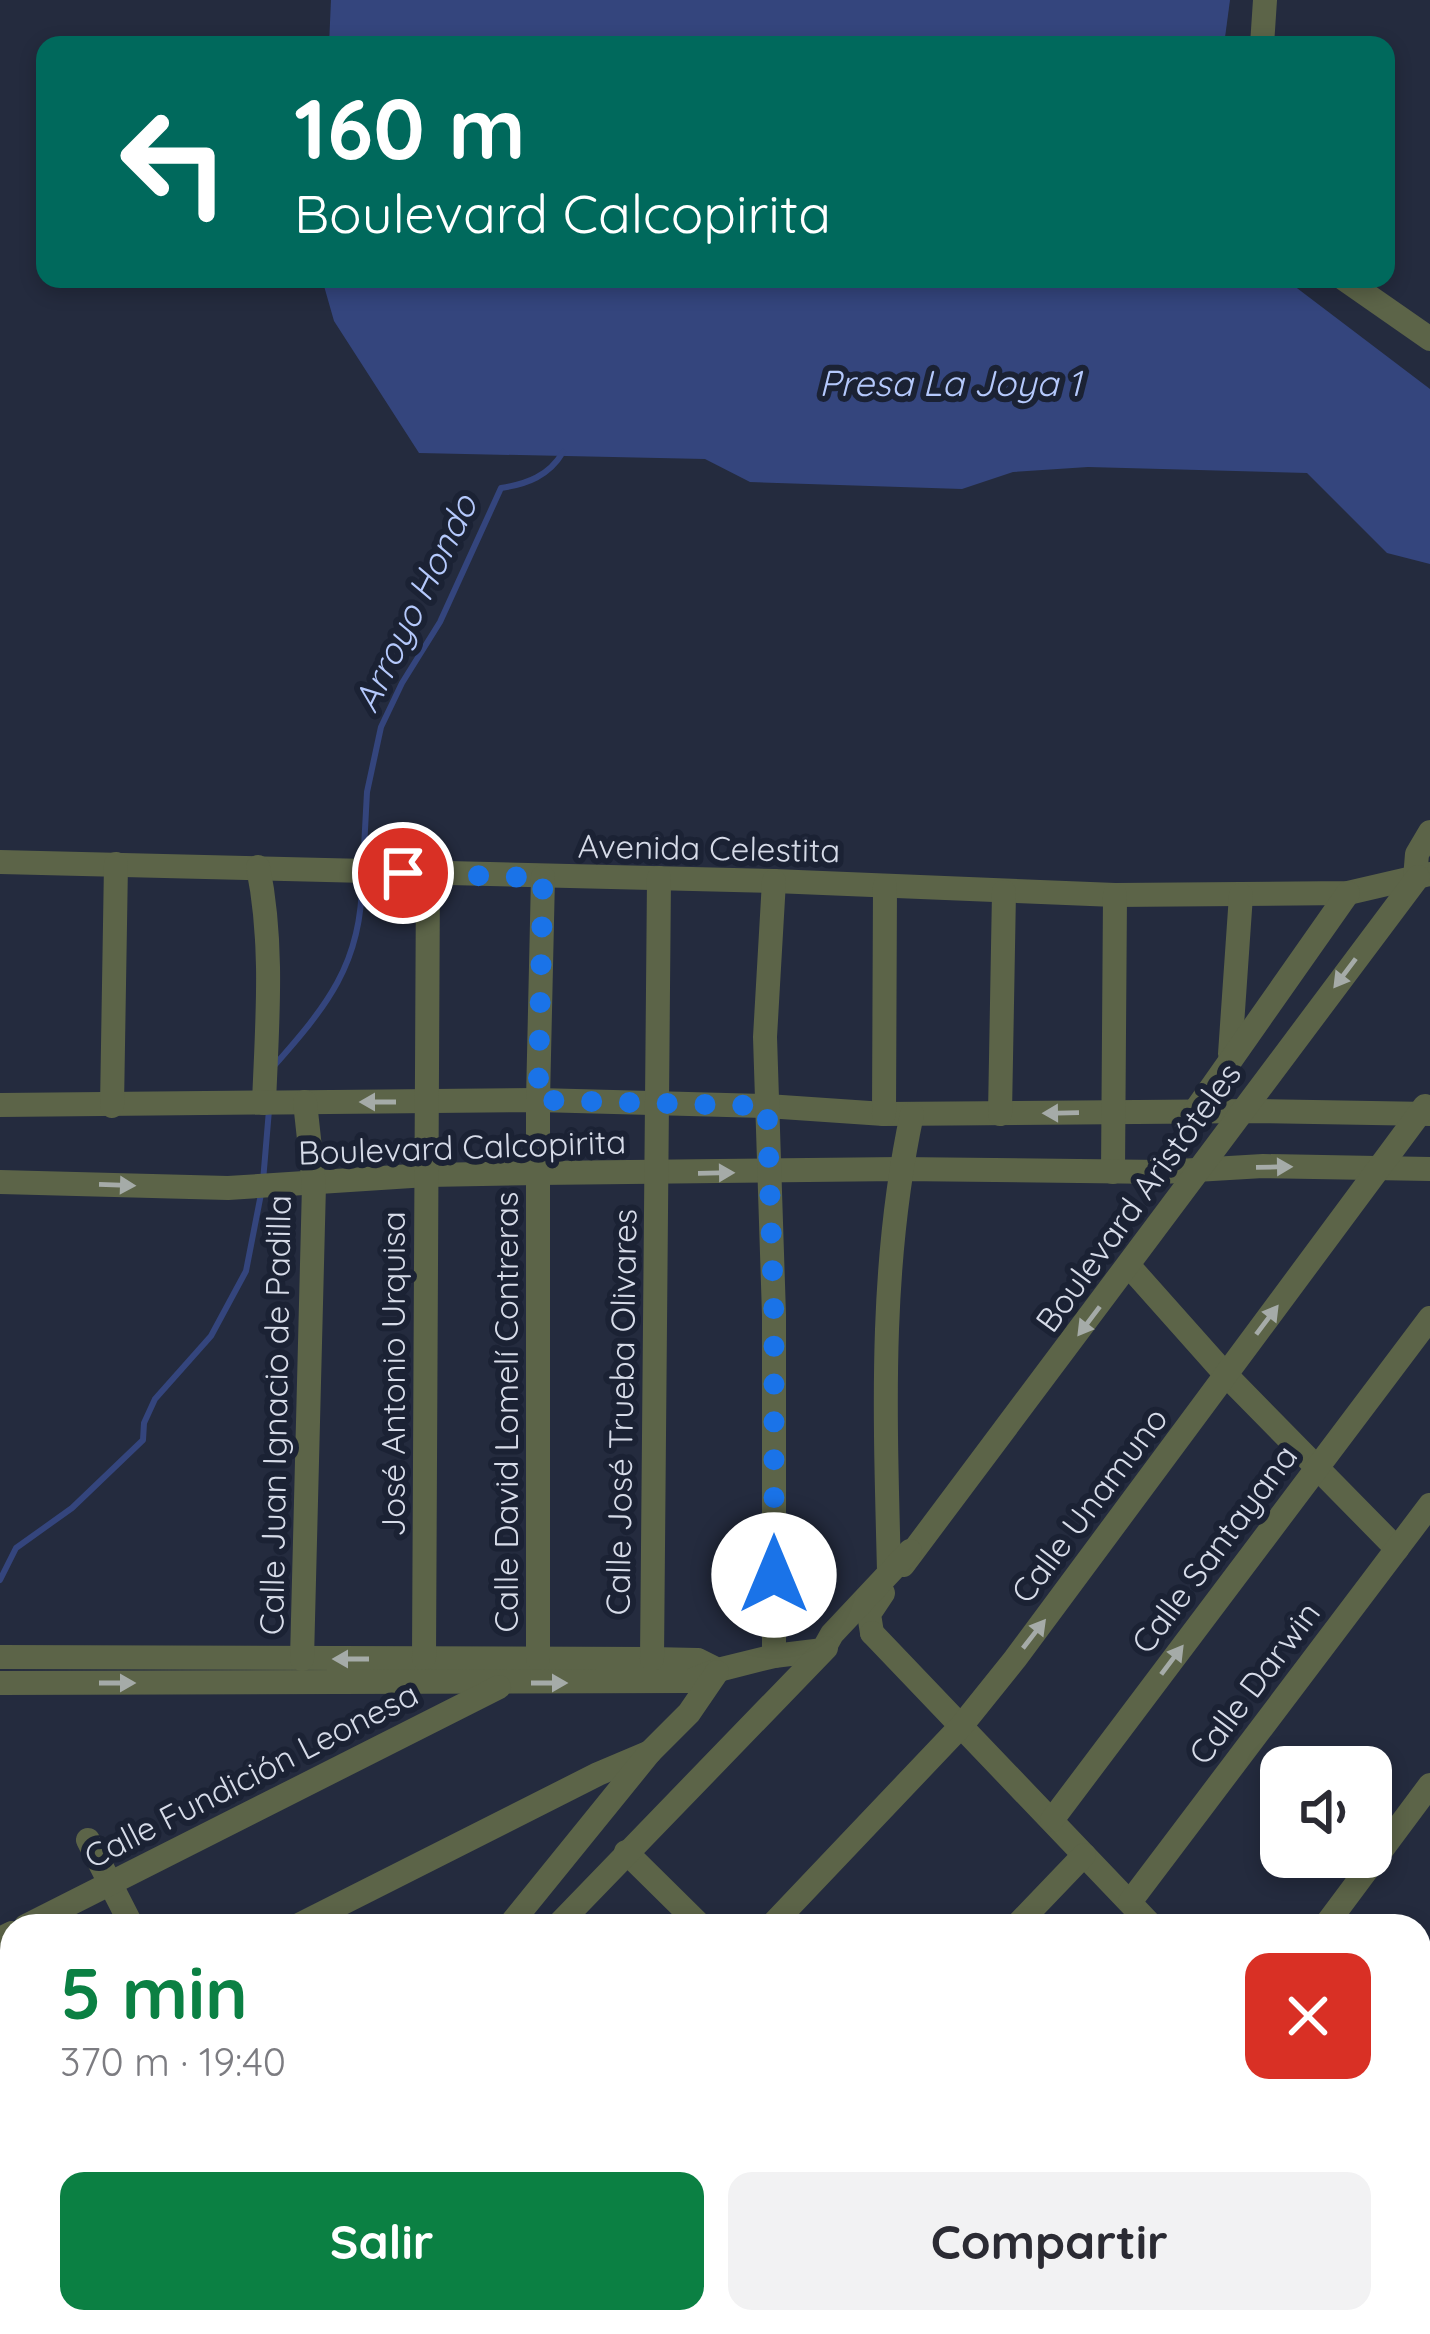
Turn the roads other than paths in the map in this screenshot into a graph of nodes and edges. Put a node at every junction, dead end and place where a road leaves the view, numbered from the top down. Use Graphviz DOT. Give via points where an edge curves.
graph roads {
  1 [pos="1265,0"];
  2 [pos="1263,36"];
  3 [pos="1357,288"];
  4 [pos="1430,339"];
  5 [pos="1430,832"];
  6 [pos="0,862"];
  7 [pos="116,864"];
  8 [pos="257,867"];
  9 [pos="428,874"];
  10 [pos="1425,874"];
  11 [pos="543,878"];
  12 [pos="659,878"];
  13 [pos="774,881"];
  14 [pos="885,886"];
  15 [pos="1004,892"];
  16 [pos="1348,893"];
  17 [pos="1115,895"];
  18 [pos="1241,895"];
  19 [pos="1229,1058"];
  20 [pos="538,1100"];
  21 [pos="281,1102"];
  22 [pos="425,1102"];
  23 [pos="0,1106"];
  24 [pos="112,1106"];
  25 [pos="658,1106"];
  26 [pos="767,1106"];
  27 [pos="1426,1109"];
  28 [pos="1243,1111"];
  29 [pos="1114,1112"];
  30 [pos="1195,1112"];
  31 [pos="884,1114"];
  32 [pos="912,1114"];
  33 [pos="1000,1114"];
  34 [pos="1381,1167"];
  35 [pos="1430,1168"];
  36 [pos="900,1169"];
  37 [pos="1200,1171"];
  38 [pos="768,1172"];
  39 [pos="1113,1172"];
  40 [pos="539,1173"];
  41 [pos="657,1174"];
  42 [pos="428,1175"];
  43 [pos="0,1182"];
  44 [pos="314,1185"];
  45 [pos="1129,1266"];
  46 [pos="1430,1318"];
  47 [pos="1226,1375"];
  48 [pos="1317,1468"];
  49 [pos="1430,1504"];
  50 [pos="1397,1549"];
  51 [pos="910,1551"];
  52 [pos="889,1570"];
  53 [pos="872,1634"];
  54 [pos="823,1650"];
  55 [pos="774,1656"];
  56 [pos="0,1657"];
  57 [pos="424,1658"];
  58 [pos="538,1658"];
  59 [pos="302,1659"];
  60 [pos="652,1659"];
  61 [pos="718,1670"];
  62 [pos="0,1683"];
  63 [pos="506,1683"];
  64 [pos="962,1725"];
  65 [pos="650,1752"];
  66 [pos="1430,1786"];
  67 [pos="1052,1820"];
  68 [pos="88,1840"];
  69 [pos="626,1852"];
  70 [pos="1084,1856"];
  71 [pos="111,1884"];
  72 [pos="1130,1902"];
  73 [pos="50,1914"];
  74 [pos="126,1914"];
  75 [pos="322,1914"];
  76 [pos="519,1914"];
  77 [pos="568,1914"];
  78 [pos="688,1914"];
  79 [pos="782,1914"];
  80 [pos="1028,1914"];
  81 [pos="1141,1914"];
  82 [pos="1334,1914"];
  1 -- 2 [label="street"];
  3 -- 4 [label="street"];
  5 -- 10 [label="street, Boulevard Aristóteles" via="1417,854"];
  6 -- 7 [label="street, Avenida Celestita"];
  7 -- 8 [label="street, Avenida Celestita"];
  7 -- 24 [label="street"];
  8 -- 9 [label="street, Avenida Celestita"];
  8 -- 21 [label="street, Calle Juan Ignacio de Padilla"];
  9 -- 11 [label="street, Avenida Celestita"];
  9 -- 22 [label="street, José Antonio Urquisa"];
  10 -- 16 [label="street, Avenida Celestita"];
  10 -- 28 [label="street, Boulevard Aristóteles, one-way"];
  11 -- 12 [label="street, Avenida Celestita"];
  11 -- 20 [label="street, Calle David Lomelí Contreras"];
  12 -- 13 [label="street, Avenida Celestita"];
  12 -- 25 [label="street, Calle José Trueba Olivares"];
  13 -- 14 [label="street, Avenida Celestita"];
  13 -- 26 [label="street"];
  14 -- 15 [label="street, Avenida Celestita"];
  14 -- 31 [label="street"];
  15 -- 17 [label="street, Avenida Celestita"];
  15 -- 33 [label="street"];
  16 -- 18 [label="street, Avenida Celestita"];
  16 -- 19 [label="street"];
  17 -- 18 [label="street, Avenida Celestita"];
  17 -- 29 [label="street"];
  18 -- 19 [label="street"];
  19 -- 30 [label="street"];
  20 -- 22 [label="street, Boulevard Calcopirita"];
  20 -- 25 [label="street, Boulevard Calcopirita"];
  20 -- 40 [label="street, Calle David Lomelí Contreras"];
  22 -- 21 [label="street, Boulevard Calcopirita, one-way"];
  21 -- 24 [label="street, Boulevard Calcopirita"];
  21 -- 44 [label="street, Calle Juan Ignacio de Padilla"];
  22 -- 42 [label="street, José Antonio Urquisa"];
  23 -- 24 [label="street, Boulevard Calcopirita"];
  25 -- 26 [label="street, Boulevard Calcopirita"];
  25 -- 41 [label="street, Calle José Trueba Olivares"];
  26 -- 31 [label="street, Boulevard Calcopirita"];
  26 -- 38 [label="street"];
  27 -- 28 [label="street, Boulevard Calcopirita"];
  27 -- 34 [label="street, Calle Unamuno"];
  28 -- 30 [label="street, Boulevard Calcopirita"];
  28 -- 37 [label="street, Boulevard Aristóteles"];
  29 -- 30 [label="street, Boulevard Calcopirita"];
  29 -- 33 [label="street, Boulevard Calcopirita, one-way"];
  29 -- 39 [label="street"];
  31 -- 32 [label="street, Boulevard Calcopirita"];
  32 -- 33 [label="street, Boulevard Calcopirita"];
  32 -- 36 [label="street"];
  34 -- 35 [label="street, Boulevard Calcopirita"];
  37 -- 34 [label="street, Boulevard Calcopirita, one-way"];
  47 -- 34 [label="street, Calle Unamuno, one-way"];
  36 -- 38 [label="street, Boulevard Calcopirita"];
  36 -- 39 [label="street, Boulevard Calcopirita"];
  36 -- 52 [label="street" via="884,1324"];
  37 -- 39 [label="street, Boulevard Calcopirita"];
  37 -- 45 [label="street, Boulevard Aristóteles"];
  41 -- 38 [label="street, Boulevard Calcopirita, one-way"];
  38 -- 55 [label="street"];
  40 -- 41 [label="street, Boulevard Calcopirita"];
  40 -- 42 [label="street, Boulevard Calcopirita"];
  40 -- 58 [label="street, Calle David Lomelí Contreras"];
  41 -- 60 [label="street, Calle José Trueba Olivares"];
  42 -- 44 [label="street, Boulevard Calcopirita"];
  42 -- 57 [label="street, José Antonio Urquisa"];
  43 -- 44 [label="street, Boulevard Calcopirita, one-way"];
  44 -- 59 [label="street, Calle Juan Ignacio de Padilla"];
  45 -- 47 [label="street"];
  45 -- 51 [label="street, Boulevard Aristóteles, one-way"];
  46 -- 48 [label="street, Calle Santayana"];
  47 -- 48 [label="street"];
  64 -- 47 [label="street, Calle Unamuno, one-way"];
  48 -- 50 [label="street"];
  67 -- 48 [label="street, Calle Santayana, one-way"];
  49 -- 50 [label="street, Calle Darwin"];
  50 -- 72 [label="street, Calle Darwin"];
  51 -- 52 [label="street, Boulevard Aristóteles"];
  51 -- 53 [label="street, Boulevard Aristóteles" via="868,1614"];
  52 -- 54 [label="street, Boulevard Aristóteles"];
  53 -- 54 [label="street, Boulevard Aristóteles" via="839,1638"];
  53 -- 64 [label="street"];
  54 -- 55 [label="street"];
  54 -- 69 [label="street, Boulevard Aristóteles"];
  55 -- 61 [label="street"];
  56 -- 59 [label="street"];
  57 -- 58 [label="street"];
  57 -- 59 [label="street, one-way"];
  58 -- 60 [label="street"];
  60 -- 61 [label="street" via="698,1660"];
  63 -- 61 [label="street, one-way" via="690,1681"];
  61 -- 65 [label="street"];
  62 -- 63 [label="street, one-way"];
  63 -- 71 [label="street, Calle Fundición Leonesa"];
  64 -- 67 [label="street"];
  64 -- 79 [label="street, Calle Unamuno"];
  65 -- 75 [label="street"];
  65 -- 76 [label="street"];
  66 -- 82 [label="street"];
  67 -- 70 [label="street"];
  68 -- 71 [label="street"];
  69 -- 77 [label="street, Boulevard Aristóteles"];
  69 -- 78 [label="street"];
  70 -- 72 [label="street"];
  70 -- 80 [label="street"];
  71 -- 73 [label="street, Calle Fundición Leonesa"];
  71 -- 74 [label="street"];
  72 -- 81 [label="street"];
}
